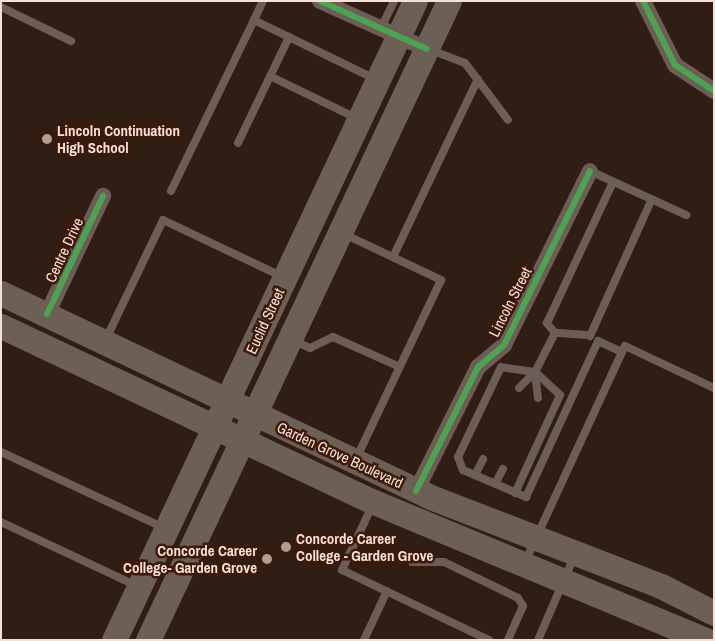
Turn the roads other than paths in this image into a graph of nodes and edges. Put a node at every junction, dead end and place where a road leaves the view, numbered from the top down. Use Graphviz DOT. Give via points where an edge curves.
graph roads {
  1 [pos="263,1"];
  2 [pos="394,1"];
  3 [pos="415,1"];
  4 [pos="449,1"];
  5 [pos="643,1"];
  6 [pos="323,2"];
  7 [pos="1,7"];
  8 [pos="254,20"];
  9 [pos="389,31"];
  10 [pos="289,37"];
  11 [pos="71,41"];
  12 [pos="427,49"];
  13 [pos="270,76"];
  14 [pos="478,79"];
  15 [pos="377,80"];
  16 [pos="714,91"];
  17 [pos="359,119"];
  18 [pos="508,120"];
  19 [pos="238,143"];
  20 [pos="590,171"];
  21 [pos="613,182"];
  22 [pos="171,191"];
  23 [pos="103,196"];
  24 [pos="652,199"];
  25 [pos="686,215"];
  26 [pos="341,233"];
  27 [pos="393,257"];
  28 [pos="285,278"];
  29 [pos="1,293"];
  30 [pos="47,314"];
  31 [pos="1,326"];
  32 [pos="555,333"];
  33 [pos="587,335"];
  34 [pos="290,339"];
  35 [pos="598,341"];
  36 [pos="105,342"];
  37 [pos="622,352"];
  38 [pos="400,367"];
  39 [pos="535,372"];
  40 [pos="519,388"];
  41 [pos="714,388"];
  42 [pos="538,398"];
  43 [pos="228,401"];
  44 [pos="255,414"];
  45 [pos="217,425"];
  46 [pos="243,439"];
  47 [pos="1,452"];
  48 [pos="483,459"];
  49 [pos="355,462"];
  50 [pos="503,469"];
  51 [pos="475,475"];
  52 [pos="495,484"];
  53 [pos="416,490"];
  54 [pos="515,492"];
  55 [pos="374,502"];
  56 [pos="1,522"];
  57 [pos="167,530"];
  58 [pos="534,537"];
  59 [pos="576,553"];
  60 [pos="412,562"];
  61 [pos="525,562"];
  62 [pos="567,578"];
  63 [pos="139,587"];
  64 [pos="387,591"];
  65 [pos="714,612"];
  66 [pos="114,640"];
  67 [pos="148,640"];
  68 [pos="364,640"];
  69 [pos="489,640"];
  70 [pos="508,640"];
  71 [pos="538,640"];
  72 [pos="706,640"];
  1 -- 8 [label="lane"];
  2 -- 9 [label="lane"];
  3 -- 9 [label="main road, Euclid Street"];
  4 -- 12 [label="main road, Euclid Street"];
  5 -- 16 [label="street" via="676,65"];
  6 -- 9 [label="street"];
  7 -- 11 [label="lane"];
  8 -- 10 [label="lane"];
  8 -- 22 [label="lane"];
  9 -- 12 [label="street"];
  9 -- 15 [label="main road, Euclid Street"];
  10 -- 13 [label="lane"];
  10 -- 15 [label="lane"];
  12 -- 14 [label="lane" via="465,63"];
  12 -- 26 [label="main road, Euclid Street"];
  13 -- 17 [label="lane"];
  13 -- 19 [label="lane"];
  14 -- 18 [label="lane"];
  14 -- 27 [label="lane"];
  15 -- 17 [label="main road, Euclid Street"];
  17 -- 28 [label="main road, Euclid Street"];
  20 -- 21 [label="lane"];
  20 -- 53 [label="street, Lincoln Street" via="504,345 478,367"];
  21 -- 24 [label="lane"];
  21 -- 32 [label="lane" via="547,323"];
  23 -- 30 [label="street, Centre Drive"];
  24 -- 25 [label="lane"];
  24 -- 33 [label="lane"];
  26 -- 27 [label="lane"];
  26 -- 34 [label="main road, Euclid Street"];
  27 -- 38 [label="lane" via="441,280"];
  28 -- 36 [label="lane" via="163,220"];
  28 -- 43 [label="main road, Euclid Street"];
  29 -- 30 [label="main road, Garden Grove Boulevard"];
  30 -- 36 [label="main road, Garden Grove Boulevard"];
  31 -- 45 [label="main road, Garden Grove Boulevard"];
  32 -- 33 [label="lane"];
  32 -- 39 [label="lane"];
  33 -- 35 [label="lane"];
  34 -- 38 [label="lane" via="310,348 333,337"];
  34 -- 44 [label="main road, Euclid Street"];
  35 -- 37 [label="lane"];
  35 -- 54 [label="lane" via="526,497"];
  36 -- 43 [label="main road, Garden Grove Boulevard"];
  37 -- 41 [label="lane" via="625,346"];
  37 -- 58 [label="lane"];
  38 -- 49 [label="lane"];
  39 -- 40 [label="lane"];
  39 -- 42 [label="lane"];
  39 -- 51 [label="lane" via="501,367 458,457 462,470"];
  39 -- 54 [label="lane" via="560,395"];
  43 -- 44 [label="main road, Garden Grove Boulevard"];
  43 -- 45 [label="main road, Euclid Street"];
  44 -- 46 [label="main road, Euclid Street"];
  44 -- 49 [label="main road, Garden Grove Boulevard"];
  45 -- 46 [label="main road, Garden Grove Boulevard"];
  45 -- 57 [label="main road, Euclid Street"];
  46 -- 55 [label="main road, Garden Grove Boulevard"];
  46 -- 67 [label="main road, Euclid Street"];
  47 -- 57 [label="lane"];
  48 -- 51 [label="lane"];
  49 -- 53 [label="main road, Garden Grove Boulevard"];
  50 -- 52 [label="lane"];
  51 -- 52 [label="lane"];
  52 -- 54 [label="lane"];
  53 -- 58 [label="main road, Garden Grove Boulevard"];
  55 -- 61 [label="main road, Garden Grove Boulevard"];
  55 -- 64 [label="lane" via="342,570"];
  56 -- 63 [label="lane"];
  57 -- 63 [label="main road, Euclid Street"];
  58 -- 59 [label="main road, Garden Grove Boulevard"];
  58 -- 61 [label="lane"];
  59 -- 62 [label="lane"];
  59 -- 65 [label="main road, Garden Grove Boulevard"];
  60 -- 70 [label="lane" via="444,562 518,598 523,606"];
  61 -- 62 [label="main road, Garden Grove Boulevard"];
  62 -- 71 [label="lane"];
  62 -- 72 [label="main road, Garden Grove Boulevard"];
  63 -- 66 [label="main road, Euclid Street"];
  64 -- 68 [label="lane"];
  64 -- 69 [label="lane"];
}
